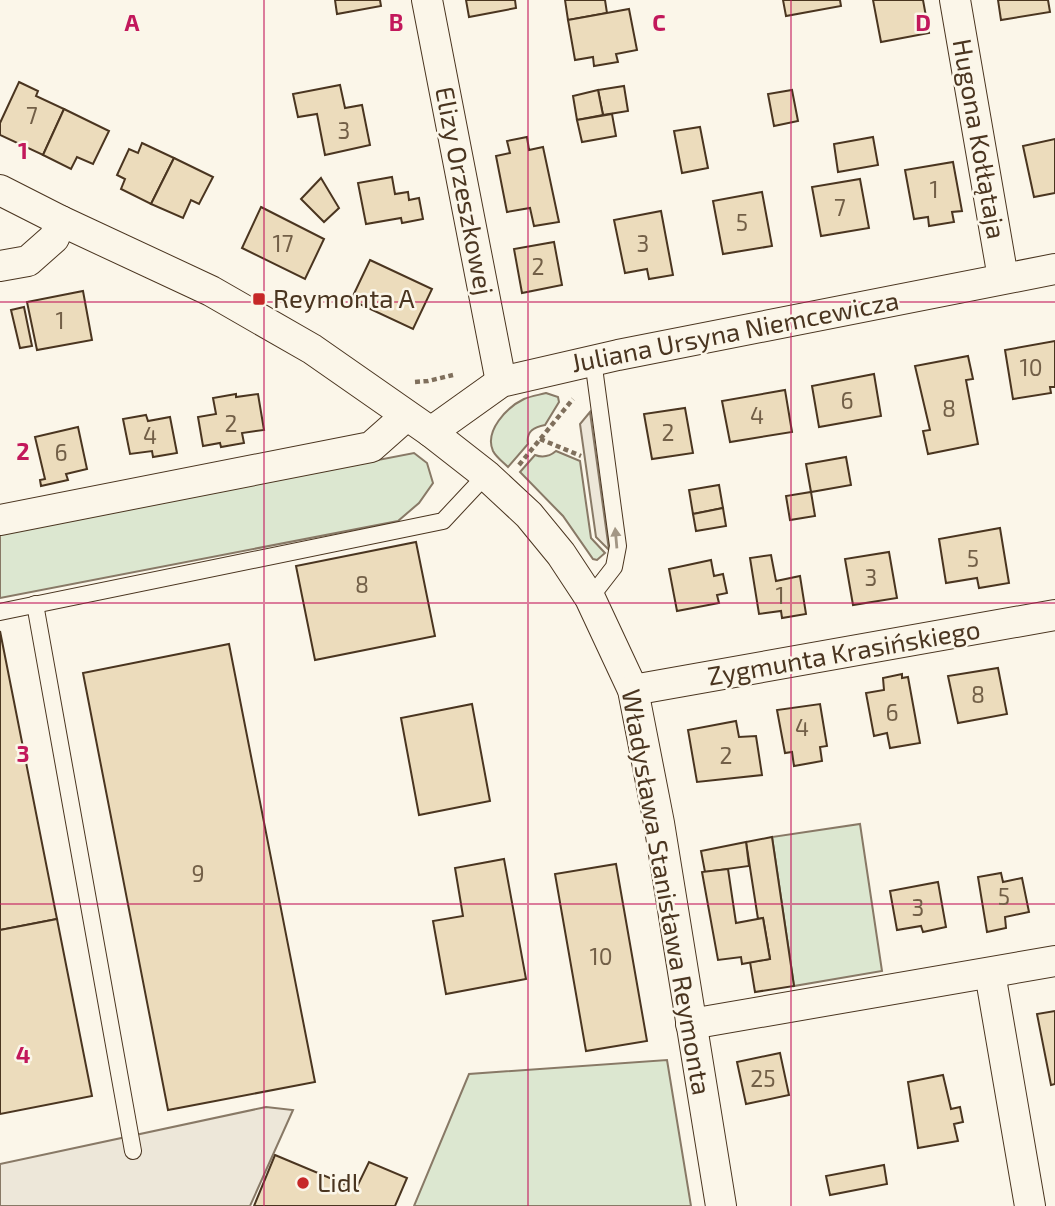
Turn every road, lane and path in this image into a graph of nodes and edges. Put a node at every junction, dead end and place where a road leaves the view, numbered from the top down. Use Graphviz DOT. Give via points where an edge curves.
graph roads {
  1 [pos="427,0"];
  2 [pos="955,0"];
  3 [pos="0,190"];
  4 [pos="61,221"];
  5 [pos="0,266"];
  6 [pos="1055,269"];
  7 [pos="1003,278"];
  8 [pos="593,360"];
  9 [pos="501,382"];
  10 [pos="419,424"];
  11 [pos="582,457"];
  12 [pos="499,474"];
  13 [pos="0,520"];
  14 [pos="590,598"];
  15 [pos="35,604"];
  16 [pos="0,612"];
  17 [pos="1055,615"];
  18 [pos="633,690"];
  19 [pos="1055,961"];
  20 [pos="990,973"];
  21 [pos="691,1024"];
  22 [pos="134,1150"];
  23 [pos="721,1206"];
  24 [pos="1030,1206"];
  1 -- 9 [label="street, Elizy Orzeszkowej"];
  2 -- 7 [label="street, Hugona Kołłątaja"];
  3 -- 4 [label="street, Władysława Stanisława Reymonta"];
  4 -- 5 [label="street" via="54,238 28,261"];
  4 -- 10 [label="street, Władysława Stanisława Reymonta" via="250,313 312,349"];
  6 -- 7 [label="street, Juliana Ursyna Niemcewicza"];
  7 -- 8 [label="street, Juliana Ursyna Niemcewicza"];
  8 -- 9 [label="street, Juliana Ursyna Niemcewicza"];
  14 -- 8 [label="lane, one-way" via="614,567 618,546"];
  9 -- 10 [label="street, Juliana Ursyna Niemcewicza"];
  10 -- 12 [label="street, Władysława Stanisława Reymonta"];
  10 -- 13 [label="street, Juliana Ursyna Niemcewicza" via="371,447"];
  11 -- 12 [label="path" via="540,439"];
  12 -- 14 [label="street, Władysława Stanisława Reymonta"];
  12 -- 15 [label="lane" via="443,521"];
  14 -- 18 [label="street, Władysława Stanisława Reymonta"];
  15 -- 16 [label="lane"];
  15 -- 22 [label="lane"];
  17 -- 18 [label="street, Zygmunta Krasińskiego"];
  18 -- 21 [label="street, Władysława Stanisława Reymonta"];
  19 -- 20 [label="street"];
  20 -- 21 [label="street"];
  20 -- 24 [label="street"];
  21 -- 23 [label="street, Władysława Stanisława Reymonta"];
}
